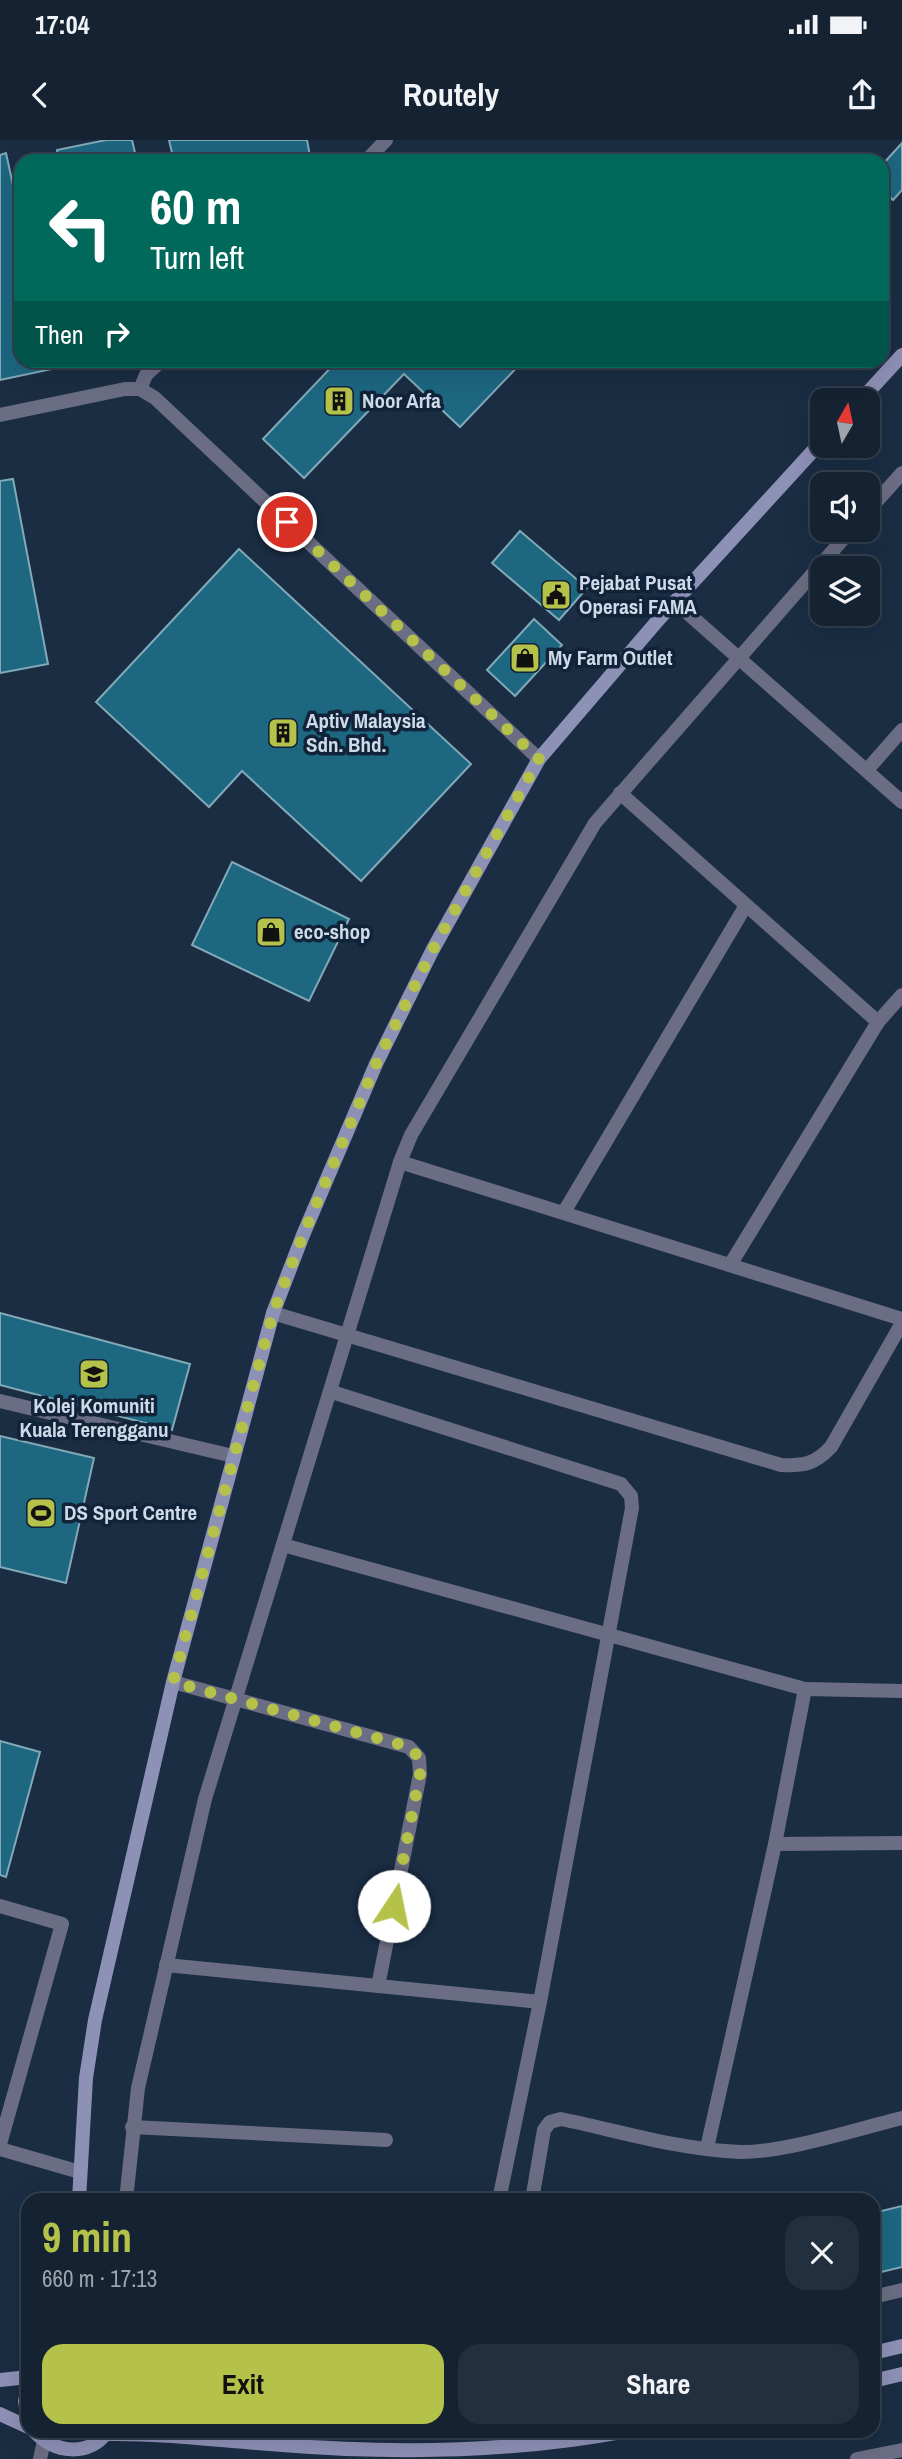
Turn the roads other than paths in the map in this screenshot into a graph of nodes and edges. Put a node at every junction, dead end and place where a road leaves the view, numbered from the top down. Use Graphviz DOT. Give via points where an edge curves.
graph roads {
  1 [pos="902,355"];
  2 [pos="154,368"];
  3 [pos="872,388"];
  4 [pos="140,389"];
  5 [pos="0,415"];
  6 [pos="810,454"];
  7 [pos="902,473"];
  8 [pos="880,498"];
  9 [pos="840,542"];
  10 [pos="675,602"];
  11 [pos="738,657"];
  12 [pos="902,730"];
  13 [pos="539,759"];
  14 [pos="867,770"];
  15 [pos="620,793"];
  16 [pos="902,802"];
  17 [pos="745,907"];
  18 [pos="902,995"];
  19 [pos="878,1022"];
  20 [pos="400,1162"];
  21 [pos="564,1212"];
  22 [pos="730,1265"];
  23 [pos="273,1313"];
  24 [pos="902,1321"];
  25 [pos="348,1334"];
  26 [pos="332,1392"];
  27 [pos="0,1401"];
  28 [pos="233,1455"];
  29 [pos="282,1545"];
  30 [pos="608,1637"];
  31 [pos="173,1682"];
  32 [pos="805,1689"];
  33 [pos="902,1690"];
  34 [pos="237,1699"];
  35 [pos="902,1843"];
  36 [pos="775,1844"];
  37 [pos="0,1906"];
  38 [pos="166,1965"];
  39 [pos="378,1986"];
  40 [pos="540,2002"];
  41 [pos="902,2118"];
  42 [pos="132,2127"];
  43 [pos="386,2140"];
  44 [pos="0,2146"];
  45 [pos="707,2148"];
  46 [pos="80,2172"];
  47 [pos="79,2193"];
  48 [pos="127,2193"];
  49 [pos="500,2193"];
  50 [pos="533,2193"];
  51 [pos="902,2290"];
  52 [pos="880,2295"];
  53 [pos="902,2346"];
  54 [pos="880,2351"];
  55 [pos="902,2374"];
  56 [pos="21,2378"];
  57 [pos="880,2379"];
  58 [pos="0,2380"];
  59 [pos="0,2414"];
  60 [pos="21,2424"];
  61 [pos="39,2438"];
  62 [pos="42,2438"];
  63 [pos="101,2438"];
  64 [pos="205,2438"];
  65 [pos="569,2438"];
  66 [pos="902,2450"];
  67 [pos="85,2453"];
  68 [pos="40,2459"];
  69 [pos="857,2459"];
  1 -- 3 [label="street"];
  2 -- 4 [label="street"];
  4 -- 5 [label="street"];
  4 -- 13 [label="street" via="155,398"];
  6 -- 10 [label="street"];
  7 -- 8 [label="street"];
  9 -- 11 [label="street"];
  10 -- 11 [label="street"];
  10 -- 13 [label="street"];
  11 -- 14 [label="street"];
  11 -- 15 [label="street"];
  12 -- 14 [label="street"];
  13 -- 23 [label="street" via="432,951 376,1064"];
  14 -- 16 [label="street"];
  15 -- 17 [label="street"];
  15 -- 20 [label="street" via="595,823 411,1135"];
  17 -- 19 [label="street"];
  17 -- 21 [label="street"];
  18 -- 19 [label="street"];
  19 -- 22 [label="street"];
  20 -- 21 [label="street"];
  20 -- 25 [label="street"];
  21 -- 22 [label="street"];
  22 -- 24 [label="street"];
  23 -- 25 [label="street"];
  23 -- 28 [label="street"];
  24 -- 25 [label="street" via="831,1447 817,1461 802,1466 780,1465"];
  25 -- 26 [label="street"];
  26 -- 29 [label="street"];
  26 -- 30 [label="street" via="628,1489 632,1508"];
  27 -- 28 [label="street"];
  28 -- 31 [label="street"];
  29 -- 30 [label="street"];
  29 -- 34 [label="street"];
  30 -- 32 [label="street"];
  30 -- 40 [label="street"];
  31 -- 34 [label="street"];
  31 -- 46 [label="street" via="96,2020 86,2078"];
  32 -- 33 [label="street"];
  32 -- 36 [label="street"];
  34 -- 38 [label="street" via="199,1822"];
  34 -- 39 [label="street" via="410,1747 419,1758 420,1774"];
  35 -- 36 [label="street"];
  36 -- 45 [label="street"];
  37 -- 44 [label="street" via="62,1924"];
  38 -- 39 [label="street"];
  38 -- 42 [label="street"];
  39 -- 40 [label="street"];
  40 -- 49 [label="street"];
  41 -- 45 [label="street" via="769,2149"];
  42 -- 43 [label="street"];
  42 -- 48 [label="street"];
  44 -- 46 [label="street"];
  45 -- 50 [label="street" via="561,2119 544,2130"];
  46 -- 47 [label="street"];
  51 -- 52 [label="street"];
  53 -- 54 [label="street"];
  55 -- 57 [label="street"];
  56 -- 58 [label="street"];
  59 -- 60 [label="street"];
  61 -- 68 [label="street"];
  62 -- 67 [label="street" via="57,2448"];
  63 -- 67 [label="street"];
  64 -- 65 [label="street" via="380,2449"];
  66 -- 69 [label="street"];
}
